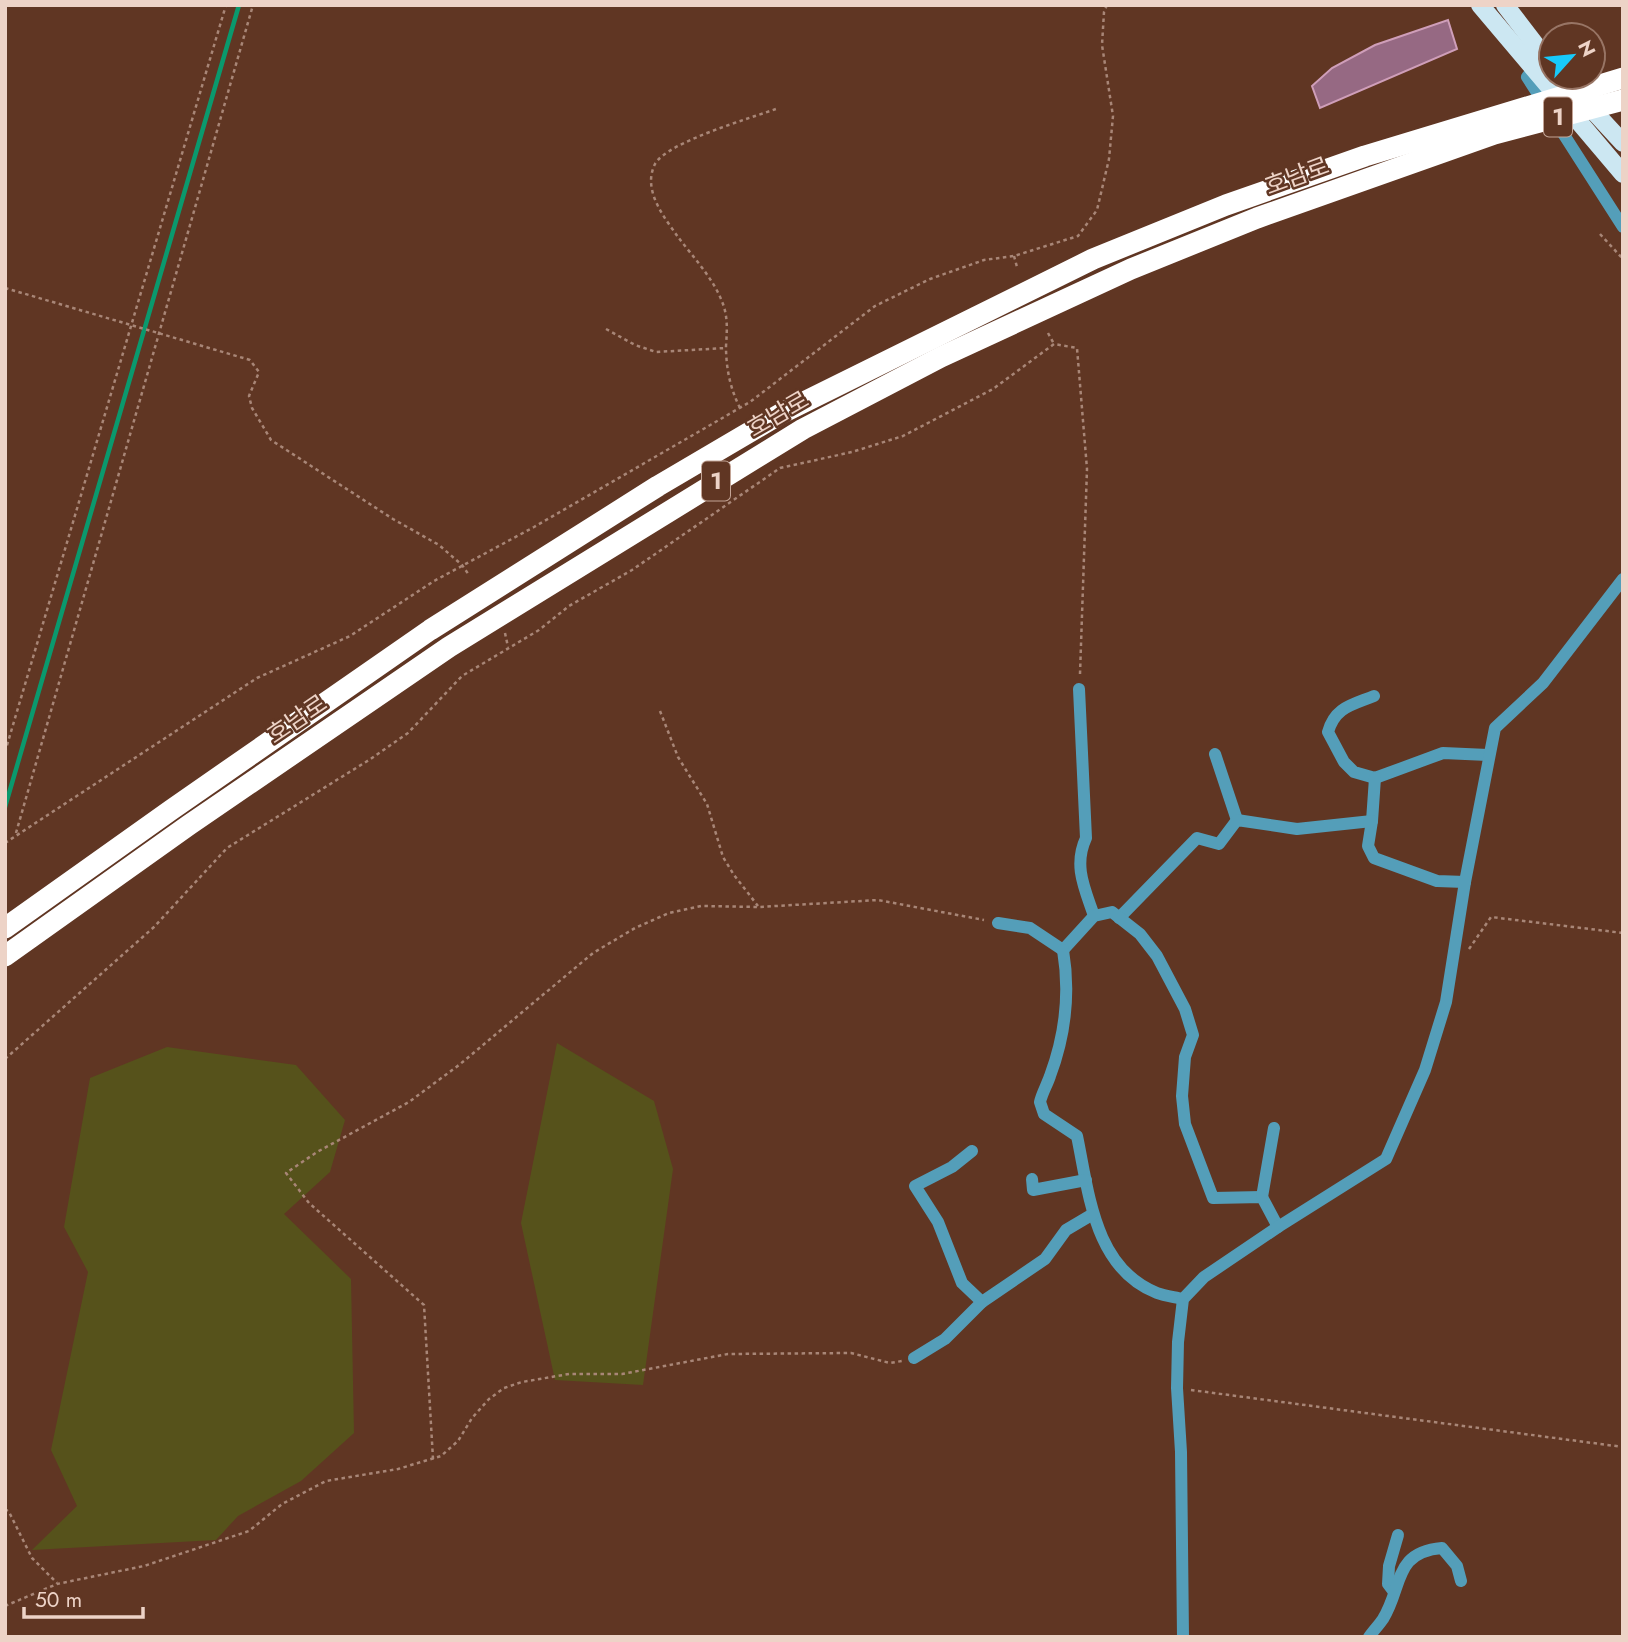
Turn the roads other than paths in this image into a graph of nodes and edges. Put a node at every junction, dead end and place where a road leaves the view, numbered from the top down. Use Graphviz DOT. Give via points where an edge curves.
graph roads {
  1 [pos="1480,5"];
  2 [pos="1505,5"];
  3 [pos="1537,51"];
  4 [pos="1537,56"];
  5 [pos="1537,70"];
  6 [pos="1623,78"];
  7 [pos="1565,91"];
  8 [pos="1575,91"];
  9 [pos="1607,91"];
  10 [pos="1623,102"];
  11 [pos="1491,125"];
  12 [pos="1623,143"];
  13 [pos="1623,174"];
  14 [pos="1623,227"];
  15 [pos="1623,579"];
  16 [pos="1079,689"];
  17 [pos="1374,696"];
  18 [pos="1214,754"];
  19 [pos="1488,755"];
  20 [pos="1375,778"];
  21 [pos="1237,820"];
  22 [pos="1372,821"];
  23 [pos="1465,882"];
  24 [pos="1094,916"];
  25 [pos="1119,918"];
  26 [pos="998,923"];
  27 [pos="5,928"];
  28 [pos="1063,950"];
  29 [pos="5,956"];
  30 [pos="1273,1128"];
  31 [pos="972,1152"];
  32 [pos="1032,1179"];
  33 [pos="1086,1180"];
  34 [pos="1262,1197"];
  35 [pos="1093,1214"];
  36 [pos="1278,1227"];
  37 [pos="1183,1299"];
  38 [pos="982,1302"];
  39 [pos="914,1359"];
  40 [pos="1398,1535"];
  41 [pos="1461,1581"];
  42 [pos="1394,1592"];
  43 [pos="1179,1635"];
  44 [pos="1368,1637"];
  1 -- 4 [label="main road"];
  2 -- 3 [label="main road"];
  5 -- 14 [label="street" via="1527,77"];
  6 -- 11 [label="highway, 호남로 / 1"];
  7 -- 13 [label="main road"];
  8 -- 12 [label="main road"];
  9 -- 10 [label="street"];
  10 -- 11 [label="highway, 호남로 / 1"];
  11 -- 27 [label="highway, 호남로 / 1" via="1365,156 1238,200 1093,259 782,413 430,630"];
  11 -- 29 [label="highway, 호남로 / 1" via="1131,269 941,357 803,429 449,647"];
  15 -- 19 [label="street" via="1543,682 1495,728"];
  16 -- 24 [label="street" via="1086,838 1080,872"];
  17 -- 20 [label="street" via="1343,708 1328,732 1354,772"];
  18 -- 21 [label="street"];
  19 -- 20 [label="street" via="1443,753"];
  19 -- 23 [label="street"];
  20 -- 22 [label="street"];
  21 -- 22 [label="street" via="1297,830"];
  21 -- 25 [label="street" via="1219,844 1197,838"];
  22 -- 23 [label="street" via="1368,846 1374,859 1437,881"];
  23 -- 36 [label="street" via="1446,1002 1425,1070 1385,1159"];
  24 -- 25 [label="street" via="1112,912"];
  24 -- 28 [label="street"];
  25 -- 34 [label="street" via="1140,934 1157,956 1185,1009 1193,1035 1185,1057 1185,1124 1213,1198"];
  26 -- 28 [label="street" via="1030,928"];
  28 -- 33 [label="street" via="1064,1025 1040,1102 1044,1114 1077,1136"];
  30 -- 34 [label="street"];
  31 -- 38 [label="street" via="915,1186 938,1222 962,1283"];
  32 -- 33 [label="street" via="1033,1190"];
  33 -- 35 [label="street"];
  34 -- 36 [label="street"];
  35 -- 37 [label="street" via="1104,1242 1126,1275 1157,1293"];
  35 -- 38 [label="street" via="1066,1230 1045,1259"];
  36 -- 37 [label="street" via="1204,1277"];
  37 -- 43 [label="street" via="1177,1388"];
  38 -- 39 [label="street" via="945,1339"];
  40 -- 42 [label="street" via="1389,1566 1388,1584"];
  41 -- 42 [label="street" via="1457,1566 1442,1548 1424,1549 1404,1567"];
  42 -- 44 [label="street" via="1384,1618"];
}
